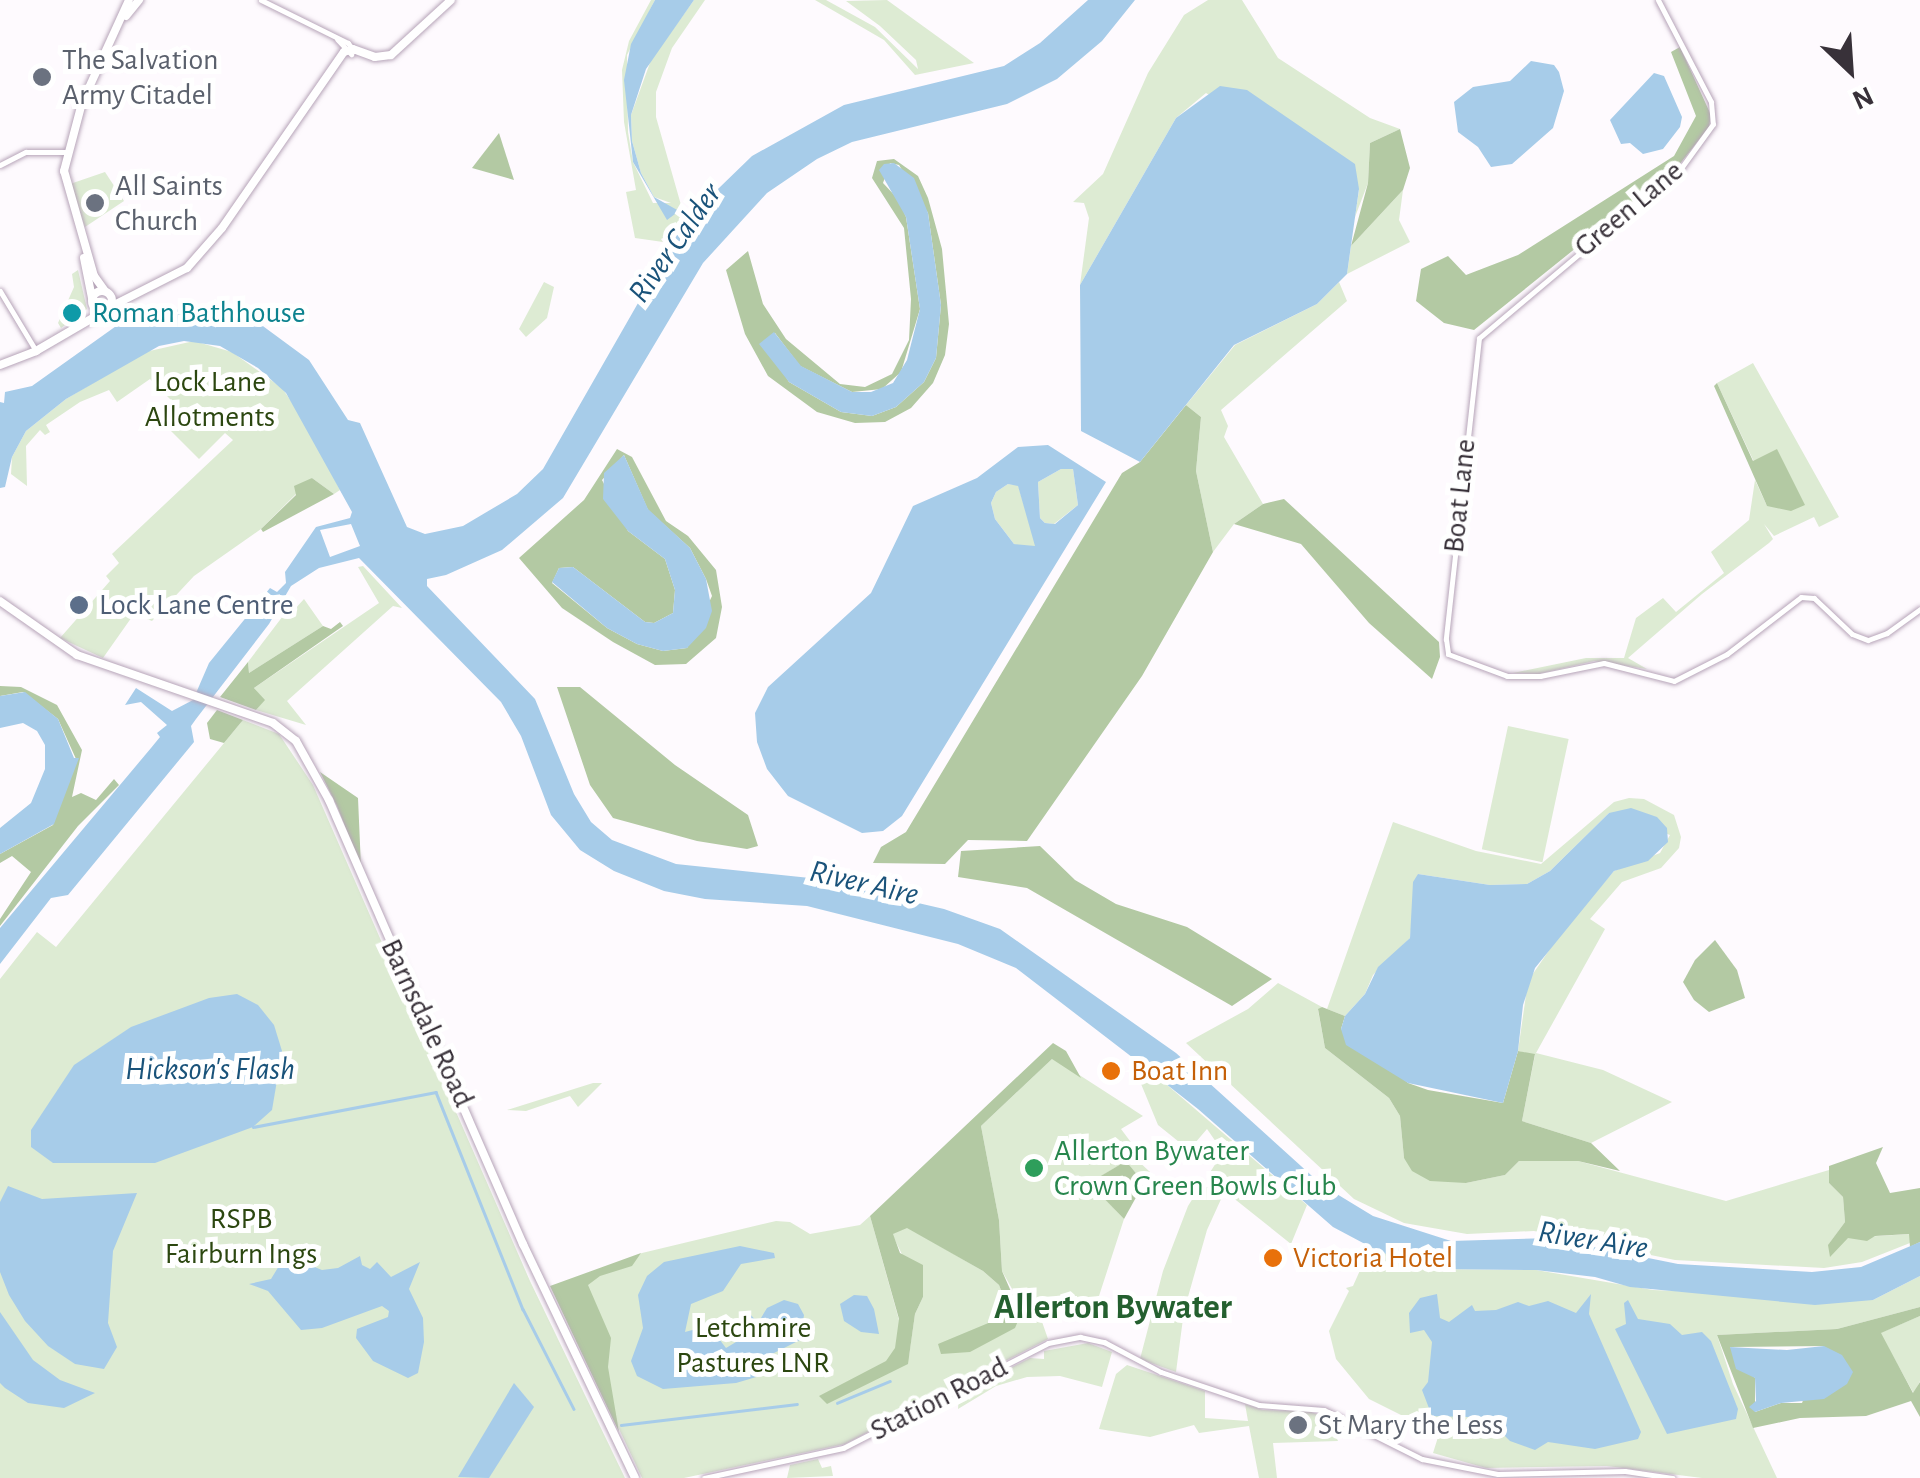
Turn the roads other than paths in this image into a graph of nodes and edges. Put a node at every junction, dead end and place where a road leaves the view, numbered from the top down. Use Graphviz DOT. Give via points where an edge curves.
graph roads {
  1 [pos="129,0"];
  2 [pos="139,0"];
  3 [pos="261,0"];
  4 [pos="451,0"];
  5 [pos="1658,0"];
  6 [pos="124,18"];
  7 [pos="354,51"];
  8 [pos="66,152"];
  9 [pos="0,165"];
  10 [pos="82,239"];
  11 [pos="0,291"];
  12 [pos="108,293"];
  13 [pos="122,300"];
  14 [pos="93,303"];
  15 [pos="108,309"];
  16 [pos="90,320"];
  17 [pos="1478,338"];
  18 [pos="36,351"];
  19 [pos="0,365"];
  20 [pos="0,601"];
  21 [pos="1920,609"];
  22 [pos="634,1478"];
  23 [pos="704,1478"];
  24 [pos="1672,1478"];
  1 -- 6 [label="main road"];
  2 -- 6 [label="main road"];
  3 -- 7 [label="street"];
  4 -- 7 [label="main road" via="397,52 386,57"];
  5 -- 17 [label="street, Green Lane" via="1711,102 1710,132 1681,168"];
  6 -- 8 [label="main road"];
  7 -- 13 [label="main road" via="334,68 187,268"];
  8 -- 9 [label="street" via="26,152"];
  8 -- 10 [label="main road" via="64,179"];
  10 -- 12 [label="main road" via="98,286"];
  10 -- 14 [label="main road"];
  11 -- 18 [label="street"];
  12 -- 13 [label="main road"];
  12 -- 14 [label="main road"];
  12 -- 15 [label="main road"];
  13 -- 15 [label="main road"];
  14 -- 15 [label="main road"];
  14 -- 16 [label="main road"];
  15 -- 16 [label="main road"];
  16 -- 18 [label="main road"];
  17 -- 21 [label="street, Boat Lane" via="1448,654 1507,676 1604,663 1674,681 1728,654 1801,597 1812,597 1868,640"];
  18 -- 19 [label="main road"];
  20 -- 22 [label="main road, Barnsdale Road" via="60,645 280,726 296,740"];
  23 -- 24 [label="street, Station Road" via="844,1448 1071,1338 1104,1342 1161,1372 1259,1405 1304,1406 1339,1416 1422,1459 1480,1472 1625,1471"];
}
